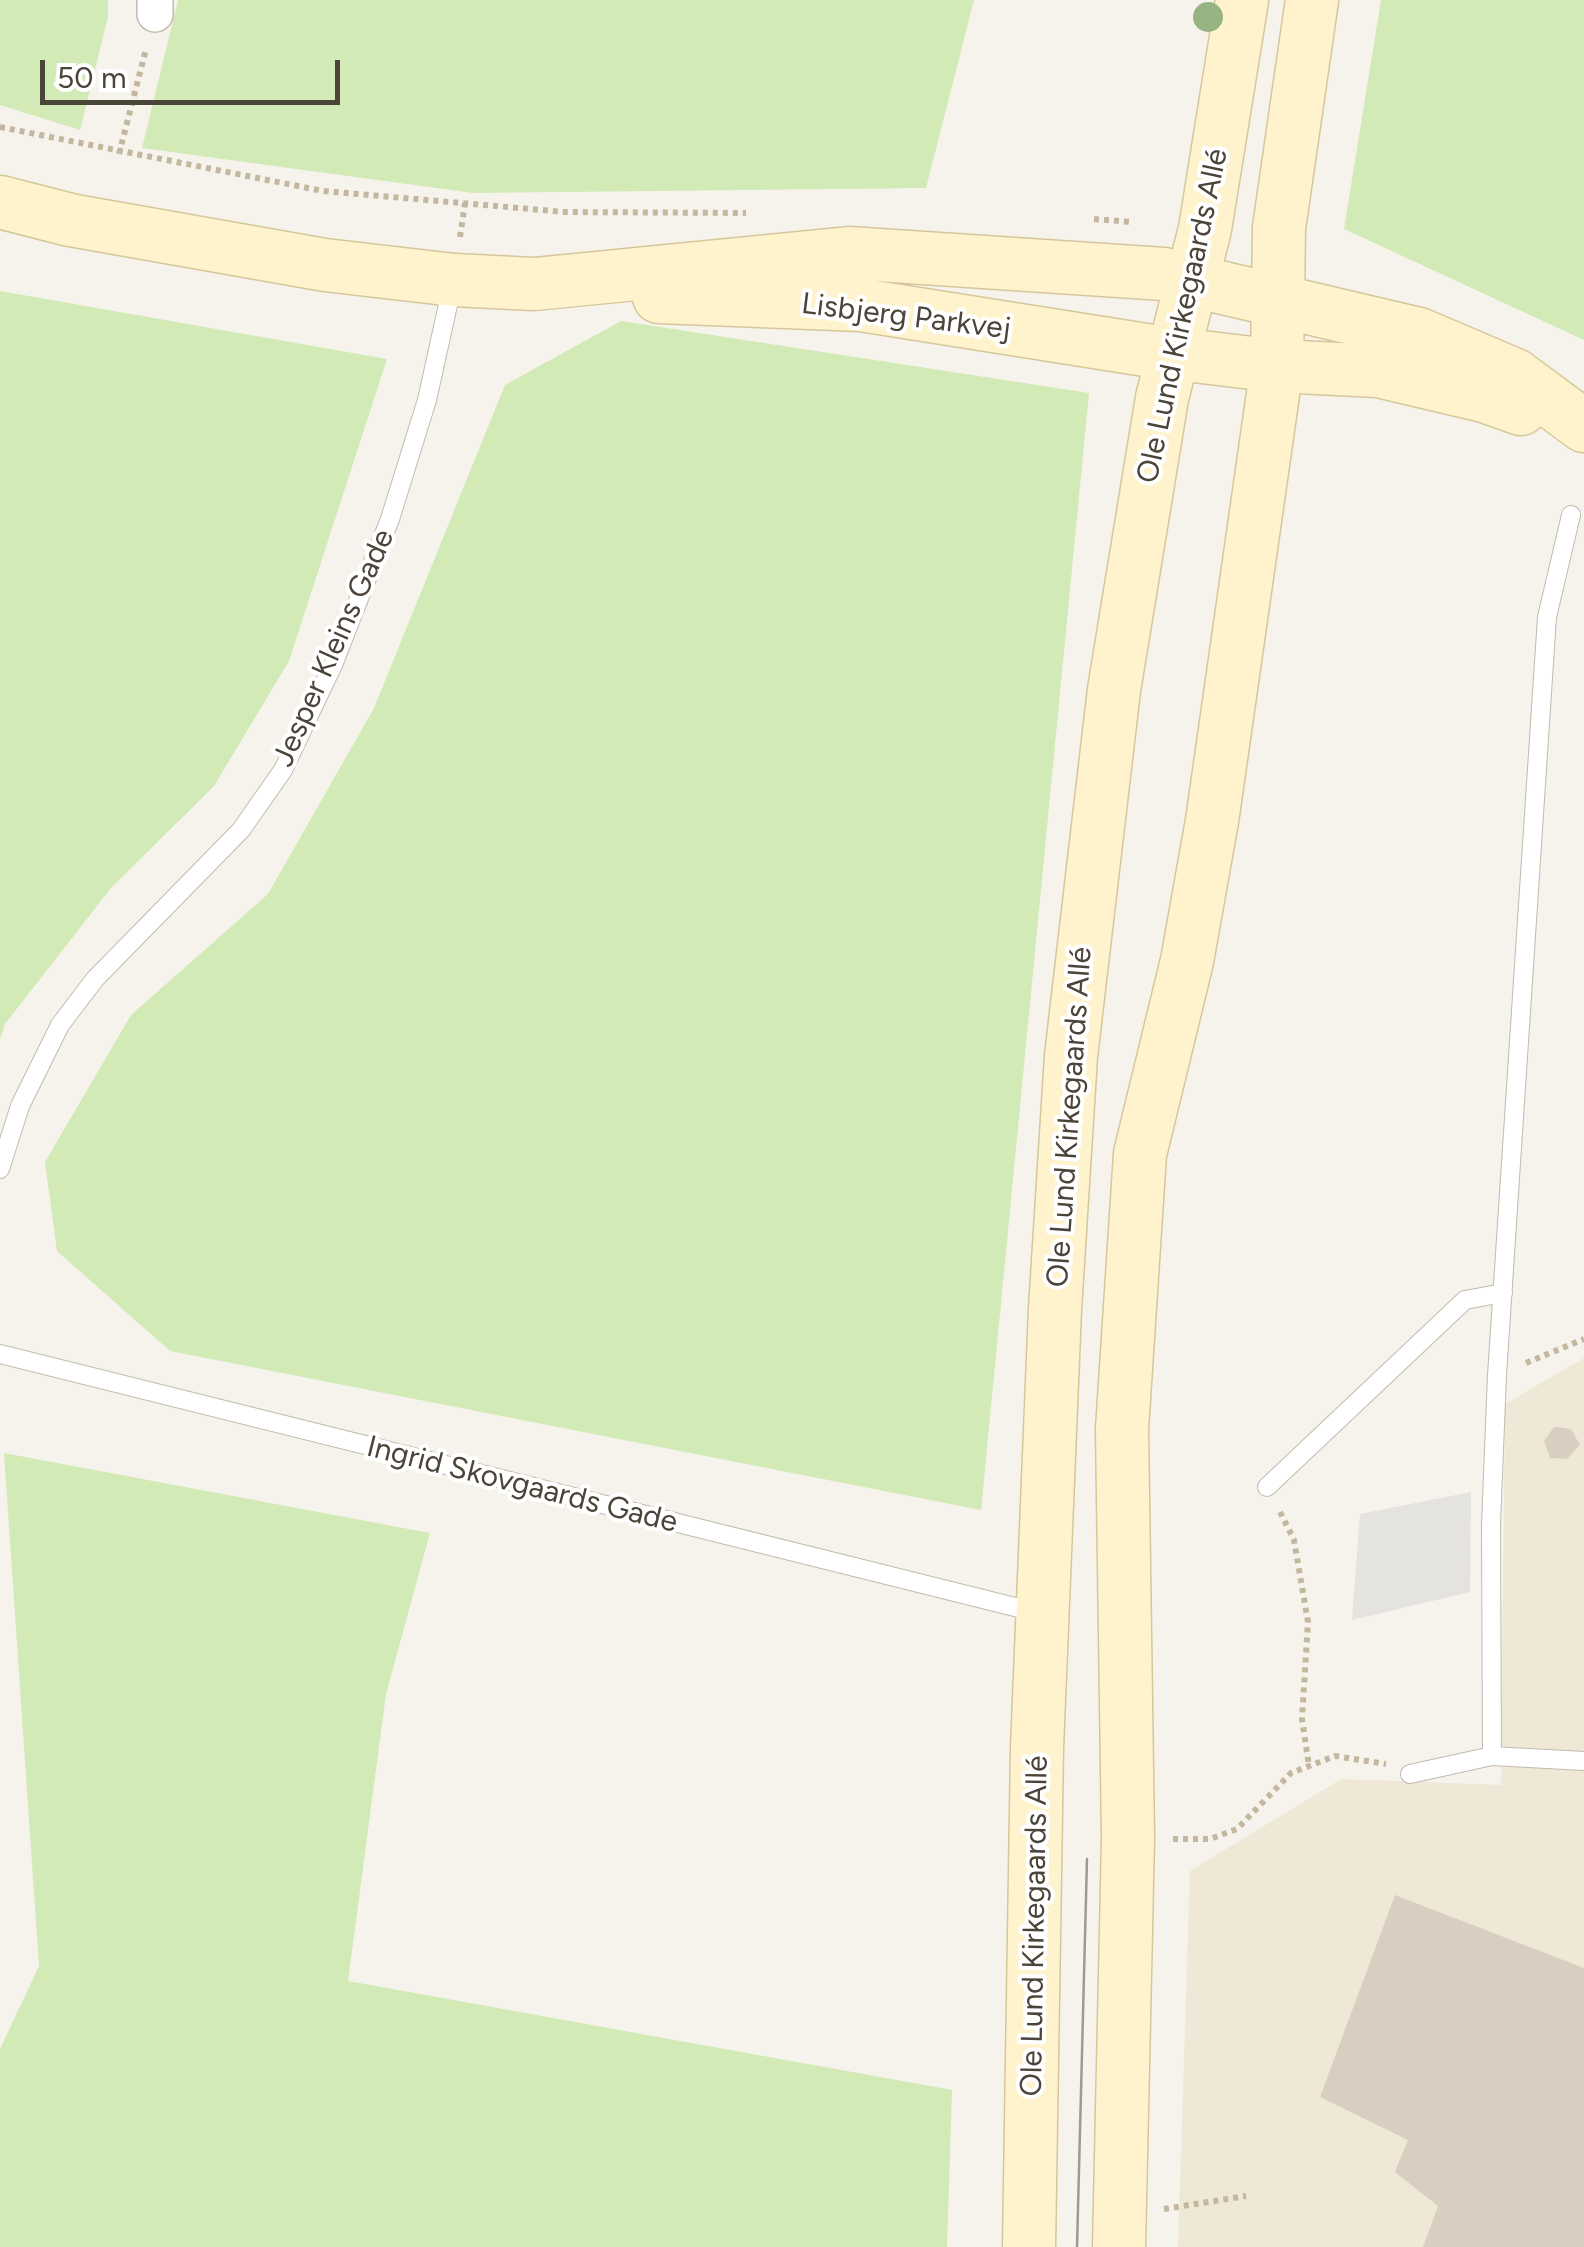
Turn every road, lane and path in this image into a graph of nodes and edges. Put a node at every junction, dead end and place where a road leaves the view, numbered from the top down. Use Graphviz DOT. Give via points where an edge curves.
graph roads {
  1 [pos="1242,0"];
  2 [pos="1312,0"];
  3 [pos="155,7"];
  4 [pos="0,126"];
  5 [pos="119,154"];
  6 [pos="0,202"];
  7 [pos="754,213"];
  8 [pos="1082,219"];
  9 [pos="1139,224"];
  10 [pos="454,280"];
  11 [pos="1193,280"];
  12 [pos="534,284"];
  13 [pos="1278,300"];
  14 [pos="1175,354"];
  15 [pos="1277,366"];
  16 [pos="1584,430"];
  17 [pos="1571,515"];
  18 [pos="0,1169"];
  19 [pos="1502,1294"];
  20 [pos="1584,1339"];
  21 [pos="0,1354"];
  22 [pos="1497,1375"];
  23 [pos="1267,1487"];
  24 [pos="1044,1614"];
  25 [pos="1492,1756"];
  26 [pos="1584,1762"];
  27 [pos="1309,1766"];
  28 [pos="1410,1774"];
  29 [pos="1161,1838"];
  30 [pos="1246,2196"];
  31 [pos="1136,2229"];
  32 [pos="1029,2247"];
  1 -- 11 [label="street, Ole Lund Kirkegaards Allé"];
  2 -- 13 [label="street" via="1279,228"];
  3 -- 5 [label="path"];
  4 -- 5 [label="path"];
  5 -- 7 [label="path" via="322,192 564,212"];
  6 -- 10 [label="street, Lisbjerg Parkvej" via="325,265"];
  8 -- 9 [label="path"];
  10 -- 12 [label="street, Lisbjerg Parkvej"];
  10 -- 18 [label="lane, Jesper Kleins Gade" via="390,519 283,770 241,830 60,1025 20,1106"];
  11 -- 12 [label="street, Lisbjerg Parkvej" via="1064,264 849,253"];
  11 -- 13 [label="street, Lisbjerg Parkvej"];
  11 -- 14 [label="street, Ole Lund Kirkegaards Allé"];
  12 -- 14 [label="street, Lisbjerg Parkvej" via="590,296 862,305"];
  13 -- 15 [label="street"];
  13 -- 16 [label="street, Lisbjerg Parkvej" via="1419,334 1515,374"];
  14 -- 15 [label="street, Lisbjerg Parkvej"];
  14 -- 24 [label="street, Ole Lund Kirkegaards Allé" via="1114,690 1073,1036 1054,1309"];
  15 -- 16 [label="street, Lisbjerg Parkvej" via="1378,372 1484,396"];
  15 -- 31 [label="street" via="1187,962 1140,1154 1122,1430"];
  17 -- 19 [label="lane" via="1547,617"];
  19 -- 22 [label="lane"];
  19 -- 23 [label="lane" via="1465,1300"];
  20 -- 22 [label="path"];
  21 -- 24 [label="lane, Ingrid Skovgaards Gade"];
  22 -- 25 [label="lane"];
  23 -- 27 [label="path" via="1294,1540 1308,1622 1302,1719"];
  24 -- 32 [label="street, Ole Lund Kirkegaards Allé"];
  25 -- 26 [label="lane"];
  25 -- 28 [label="lane"];
  27 -- 28 [label="path" via="1336,1756 1382,1762"];
  27 -- 29 [label="path" via="1291,1773 1237,1829 1210,1839"];
  30 -- 31 [label="path"];
}
